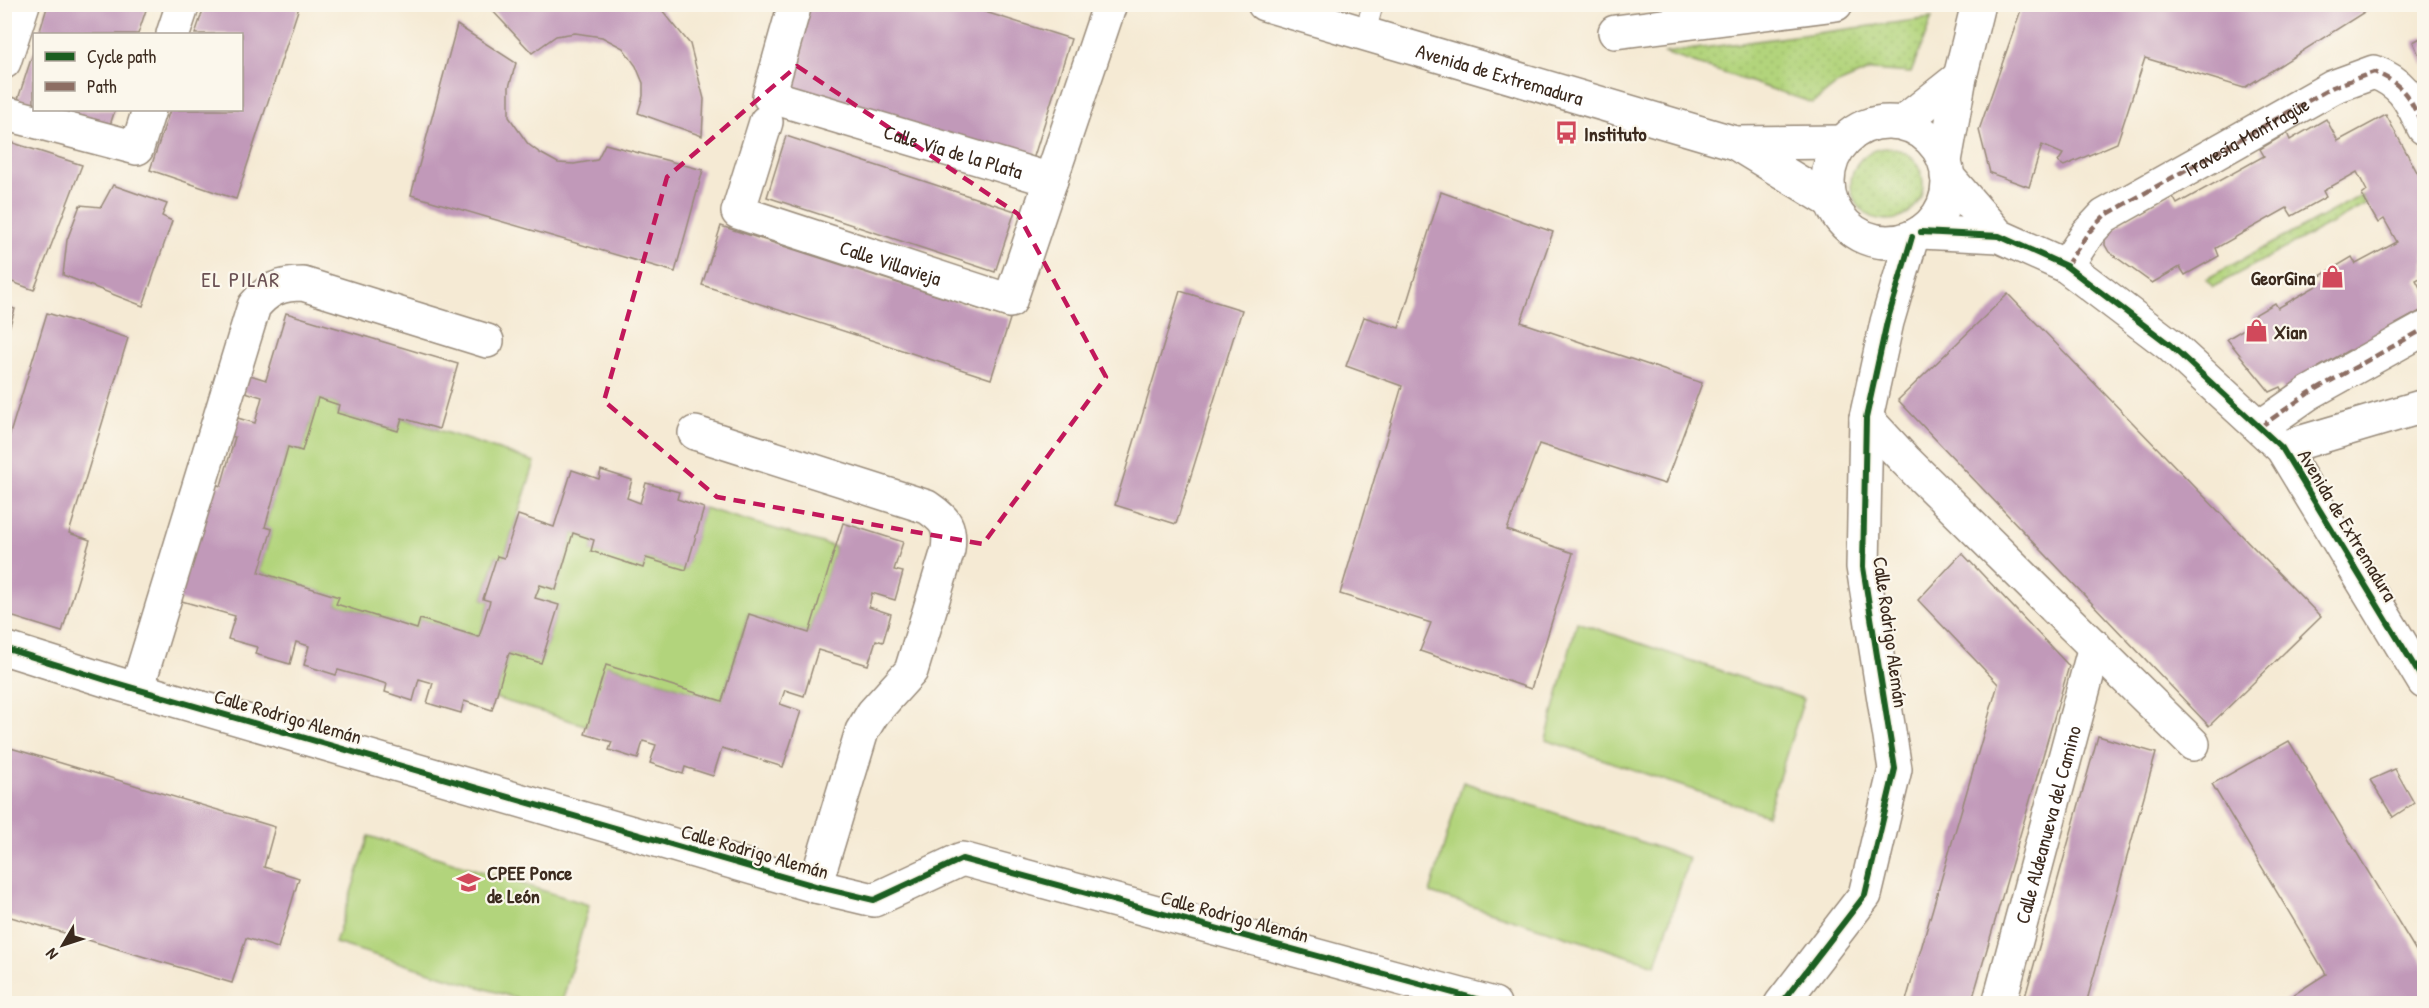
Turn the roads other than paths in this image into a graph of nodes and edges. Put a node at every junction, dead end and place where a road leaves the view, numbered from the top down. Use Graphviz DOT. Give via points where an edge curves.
graph roads {
  1 [pos="23,4"];
  2 [pos="183,4"];
  3 [pos="795,4"];
  4 [pos="1110,4"];
  5 [pos="1264,4"];
  6 [pos="1836,4"];
  7 [pos="1978,4"];
  8 [pos="1369,19"];
  9 [pos="1616,32"];
  10 [pos="173,33"];
  11 [pos="4,62"];
  12 [pos="1960,77"];
  13 [pos="149,111"];
  14 [pos="4,113"];
  15 [pos="766,122"];
  16 [pos="1902,123"];
  17 [pos="2424,128"];
  18 [pos="1735,142"];
  19 [pos="1843,142"];
  20 [pos="1946,169"];
  21 [pos="1052,180"];
  22 [pos="1830,201"];
  23 [pos="1916,235"];
  24 [pos="1999,236"];
  25 [pos="1872,239"];
  26 [pos="2066,266"];
  27 [pos="1887,322"];
  28 [pos="2424,329"];
  29 [pos="487,341"];
  30 [pos="2424,406"];
  31 [pos="1866,418"];
  32 [pos="695,433"];
  33 [pos="2271,437"];
  34 [pos="2095,646"];
  35 [pos="4,648"];
  36 [pos="2424,682"];
  37 [pos="137,689"];
  38 [pos="2193,744"];
  39 [pos="815,886"];
  40 [pos="1494,1004"];
  41 [pos="1781,1004"];
  42 [pos="1999,1004"];
  1 -- 11 [label="street"];
  2 -- 10 [label="street"];
  3 -- 21 [label="street, Calle Vía de la Plata" via="769,96"];
  4 -- 21 [label="street"];
  5 -- 8 [label="street, Avenida de Extremadura"];
  6 -- 9 [label="street"];
  7 -- 12 [label="street"];
  8 -- 18 [label="street, Avenida de Extremadura" via="1543,87"];
  12 -- 16 [label="street"];
  12 -- 20 [label="street"];
  13 -- 14 [label="street" via="137,148"];
  15 -- 21 [label="street, Calle Villavieja" via="738,212 1010,301"];
  16 -- 19 [label="street" via="1883,121 1864,126"];
  16 -- 20 [label="street" via="1935,144"];
  17 -- 26 [label="street, Travesía Monfragüe" via="2406,92 2391,79 2373,72 2333,87 2103,216"];
  18 -- 19 [label="street, Avenida de Extremadura"];
  18 -- 22 [label="street, Avenida de Extremadura"];
  19 -- 22 [label="street" via="1828,171"];
  20 -- 23 [label="street" via="1946,201 1936,219"];
  20 -- 24 [label="street, Avenida de Extremadura"];
  22 -- 25 [label="street" via="1847,227"];
  23 -- 24 [label="street, Avenida de Extremadura"];
  23 -- 25 [label="street" via="1883,242"];
  23 -- 27 [label="street, Calle Rodrigo Alemán"];
  24 -- 26 [label="street, Avenida de Extremadura"];
  25 -- 27 [label="street, Calle Rodrigo Alemán"];
  26 -- 33 [label="street, Avenida de Extremadura" via="2170,345"];
  27 -- 31 [label="street, Calle Rodrigo Alemán"];
  28 -- 33 [label="street" via="2309,393"];
  29 -- 37 [label="street" via="303,284 275,287 263,295 254,306"];
  30 -- 33 [label="street"];
  31 -- 34 [label="street"];
  31 -- 41 [label="street, Calle Rodrigo Alemán" via="1863,567 1895,769 1865,896"];
  32 -- 39 [label="street" via="927,507 943,518 950,534 911,672 873,713 862,731"];
  33 -- 36 [label="street, Avenida de Extremadura"];
  34 -- 38 [label="street"];
  34 -- 42 [label="street, Calle Aldeanueva del Camino"];
  35 -- 37 [label="street, Calle Rodrigo Alemán"];
  37 -- 39 [label="street, Calle Rodrigo Alemán"];
  39 -- 40 [label="street, Calle Rodrigo Alemán" via="874,900 962,859"];
}
